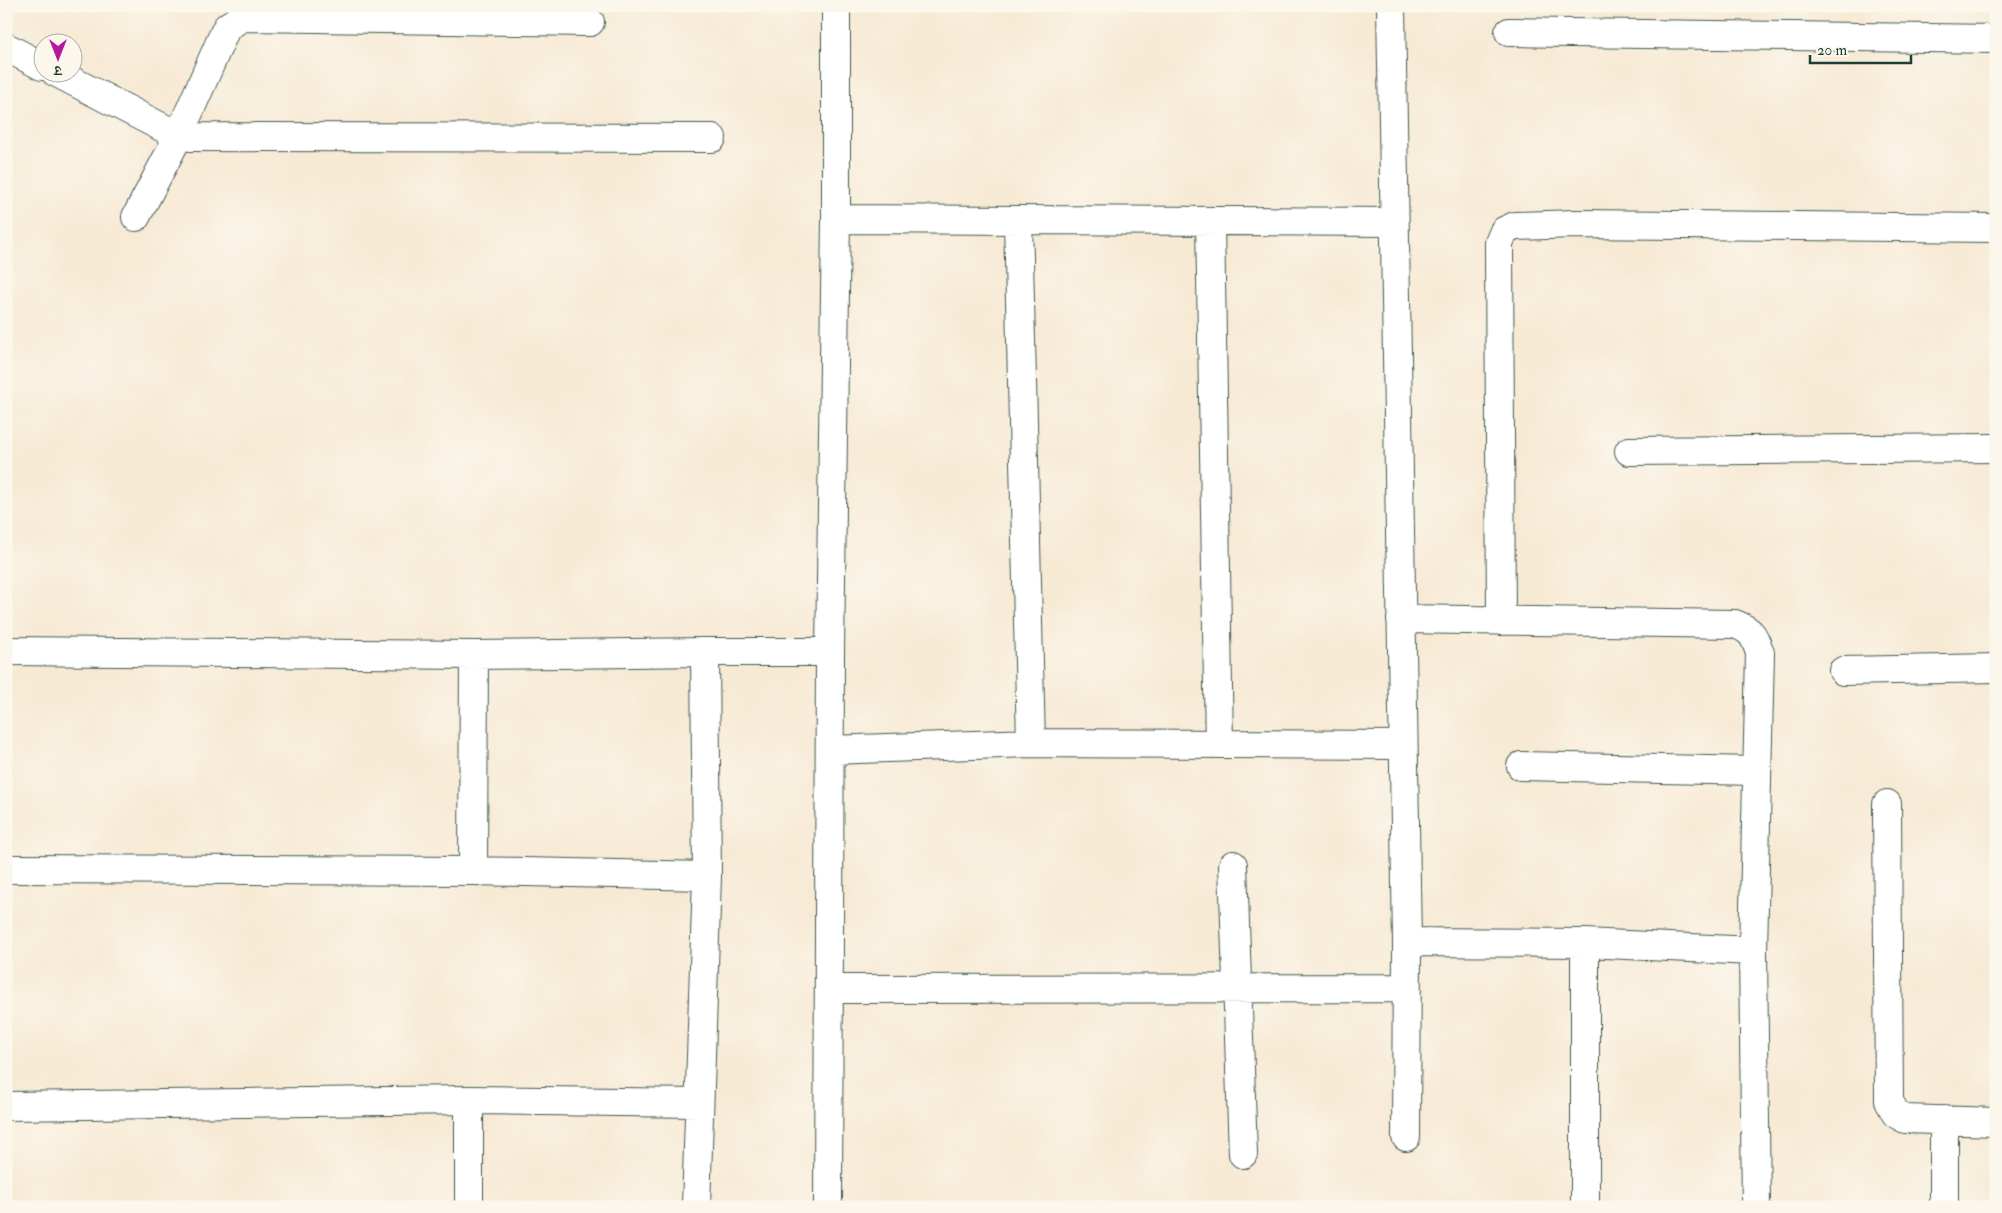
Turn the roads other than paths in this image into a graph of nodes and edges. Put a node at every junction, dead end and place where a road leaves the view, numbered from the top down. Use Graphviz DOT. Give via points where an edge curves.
graph roads {
  1 [pos="836,6"];
  2 [pos="1391,6"];
  3 [pos="590,22"];
  4 [pos="1509,32"];
  5 [pos="1996,39"];
  6 [pos="6,47"];
  7 [pos="32,61"];
  8 [pos="75,82"];
  9 [pos="179,135"];
  10 [pos="712,138"];
  11 [pos="136,217"];
  12 [pos="836,220"];
  13 [pos="1018,220"];
  14 [pos="1210,221"];
  15 [pos="1395,222"];
  16 [pos="1996,228"];
  17 [pos="1996,448"];
  18 [pos="1629,451"];
  19 [pos="1401,619"];
  20 [pos="1501,620"];
  21 [pos="6,651"];
  22 [pos="705,652"];
  23 [pos="830,652"];
  24 [pos="474,655"];
  25 [pos="1996,668"];
  26 [pos="1843,671"];
  27 [pos="1031,743"];
  28 [pos="1219,744"];
  29 [pos="1404,744"];
  30 [pos="830,750"];
  31 [pos="1521,766"];
  32 [pos="1756,771"];
  33 [pos="1887,804"];
  34 [pos="1233,865"];
  35 [pos="6,869"];
  36 [pos="474,871"];
  37 [pos="706,876"];
  38 [pos="1407,942"];
  39 [pos="1585,943"];
  40 [pos="1753,951"];
  41 [pos="1238,988"];
  42 [pos="1406,988"];
  43 [pos="829,989"];
  44 [pos="469,1100"];
  45 [pos="699,1103"];
  46 [pos="6,1106"];
  47 [pos="1944,1120"];
  48 [pos="1996,1122"];
  49 [pos="1406,1137"];
  50 [pos="1243,1154"];
  51 [pos="469,1207"];
  52 [pos="696,1207"];
  53 [pos="828,1207"];
  54 [pos="1585,1207"];
  55 [pos="1756,1207"];
  56 [pos="1944,1207"];
  1 -- 12 [label="street"];
  2 -- 15 [label="street"];
  3 -- 9 [label="street" via="242,17 224,33"];
  4 -- 5 [label="street"];
  6 -- 7 [label="street"];
  8 -- 9 [label="street"];
  9 -- 10 [label="street"];
  9 -- 11 [label="street"];
  12 -- 13 [label="street"];
  12 -- 23 [label="street"];
  13 -- 14 [label="street"];
  13 -- 27 [label="street"];
  14 -- 15 [label="street"];
  14 -- 28 [label="street"];
  15 -- 19 [label="street"];
  16 -- 20 [label="street" via="1575,224 1515,226 1504,231 1499,243"];
  17 -- 18 [label="street"];
  19 -- 20 [label="street"];
  19 -- 29 [label="street"];
  20 -- 32 [label="street" via="1735,624 1749,630 1760,654"];
  21 -- 24 [label="street"];
  22 -- 23 [label="street"];
  22 -- 24 [label="street"];
  22 -- 37 [label="street"];
  23 -- 30 [label="street"];
  24 -- 36 [label="street"];
  25 -- 26 [label="street"];
  27 -- 28 [label="street"];
  27 -- 30 [label="street"];
  28 -- 29 [label="street"];
  29 -- 38 [label="street"];
  30 -- 43 [label="street"];
  31 -- 32 [label="street"];
  32 -- 40 [label="street"];
  33 -- 47 [label="street" via="1889,1101 1896,1114 1904,1119"];
  34 -- 41 [label="street"];
  35 -- 36 [label="street"];
  36 -- 37 [label="street"];
  37 -- 45 [label="street"];
  38 -- 39 [label="street"];
  38 -- 42 [label="street"];
  39 -- 40 [label="street"];
  39 -- 54 [label="street"];
  40 -- 55 [label="street"];
  41 -- 42 [label="street"];
  41 -- 43 [label="street"];
  41 -- 50 [label="street"];
  42 -- 49 [label="street"];
  43 -- 53 [label="street"];
  44 -- 45 [label="street"];
  44 -- 46 [label="street"];
  44 -- 51 [label="street"];
  45 -- 52 [label="street"];
  47 -- 48 [label="street"];
  47 -- 56 [label="street"];
}
